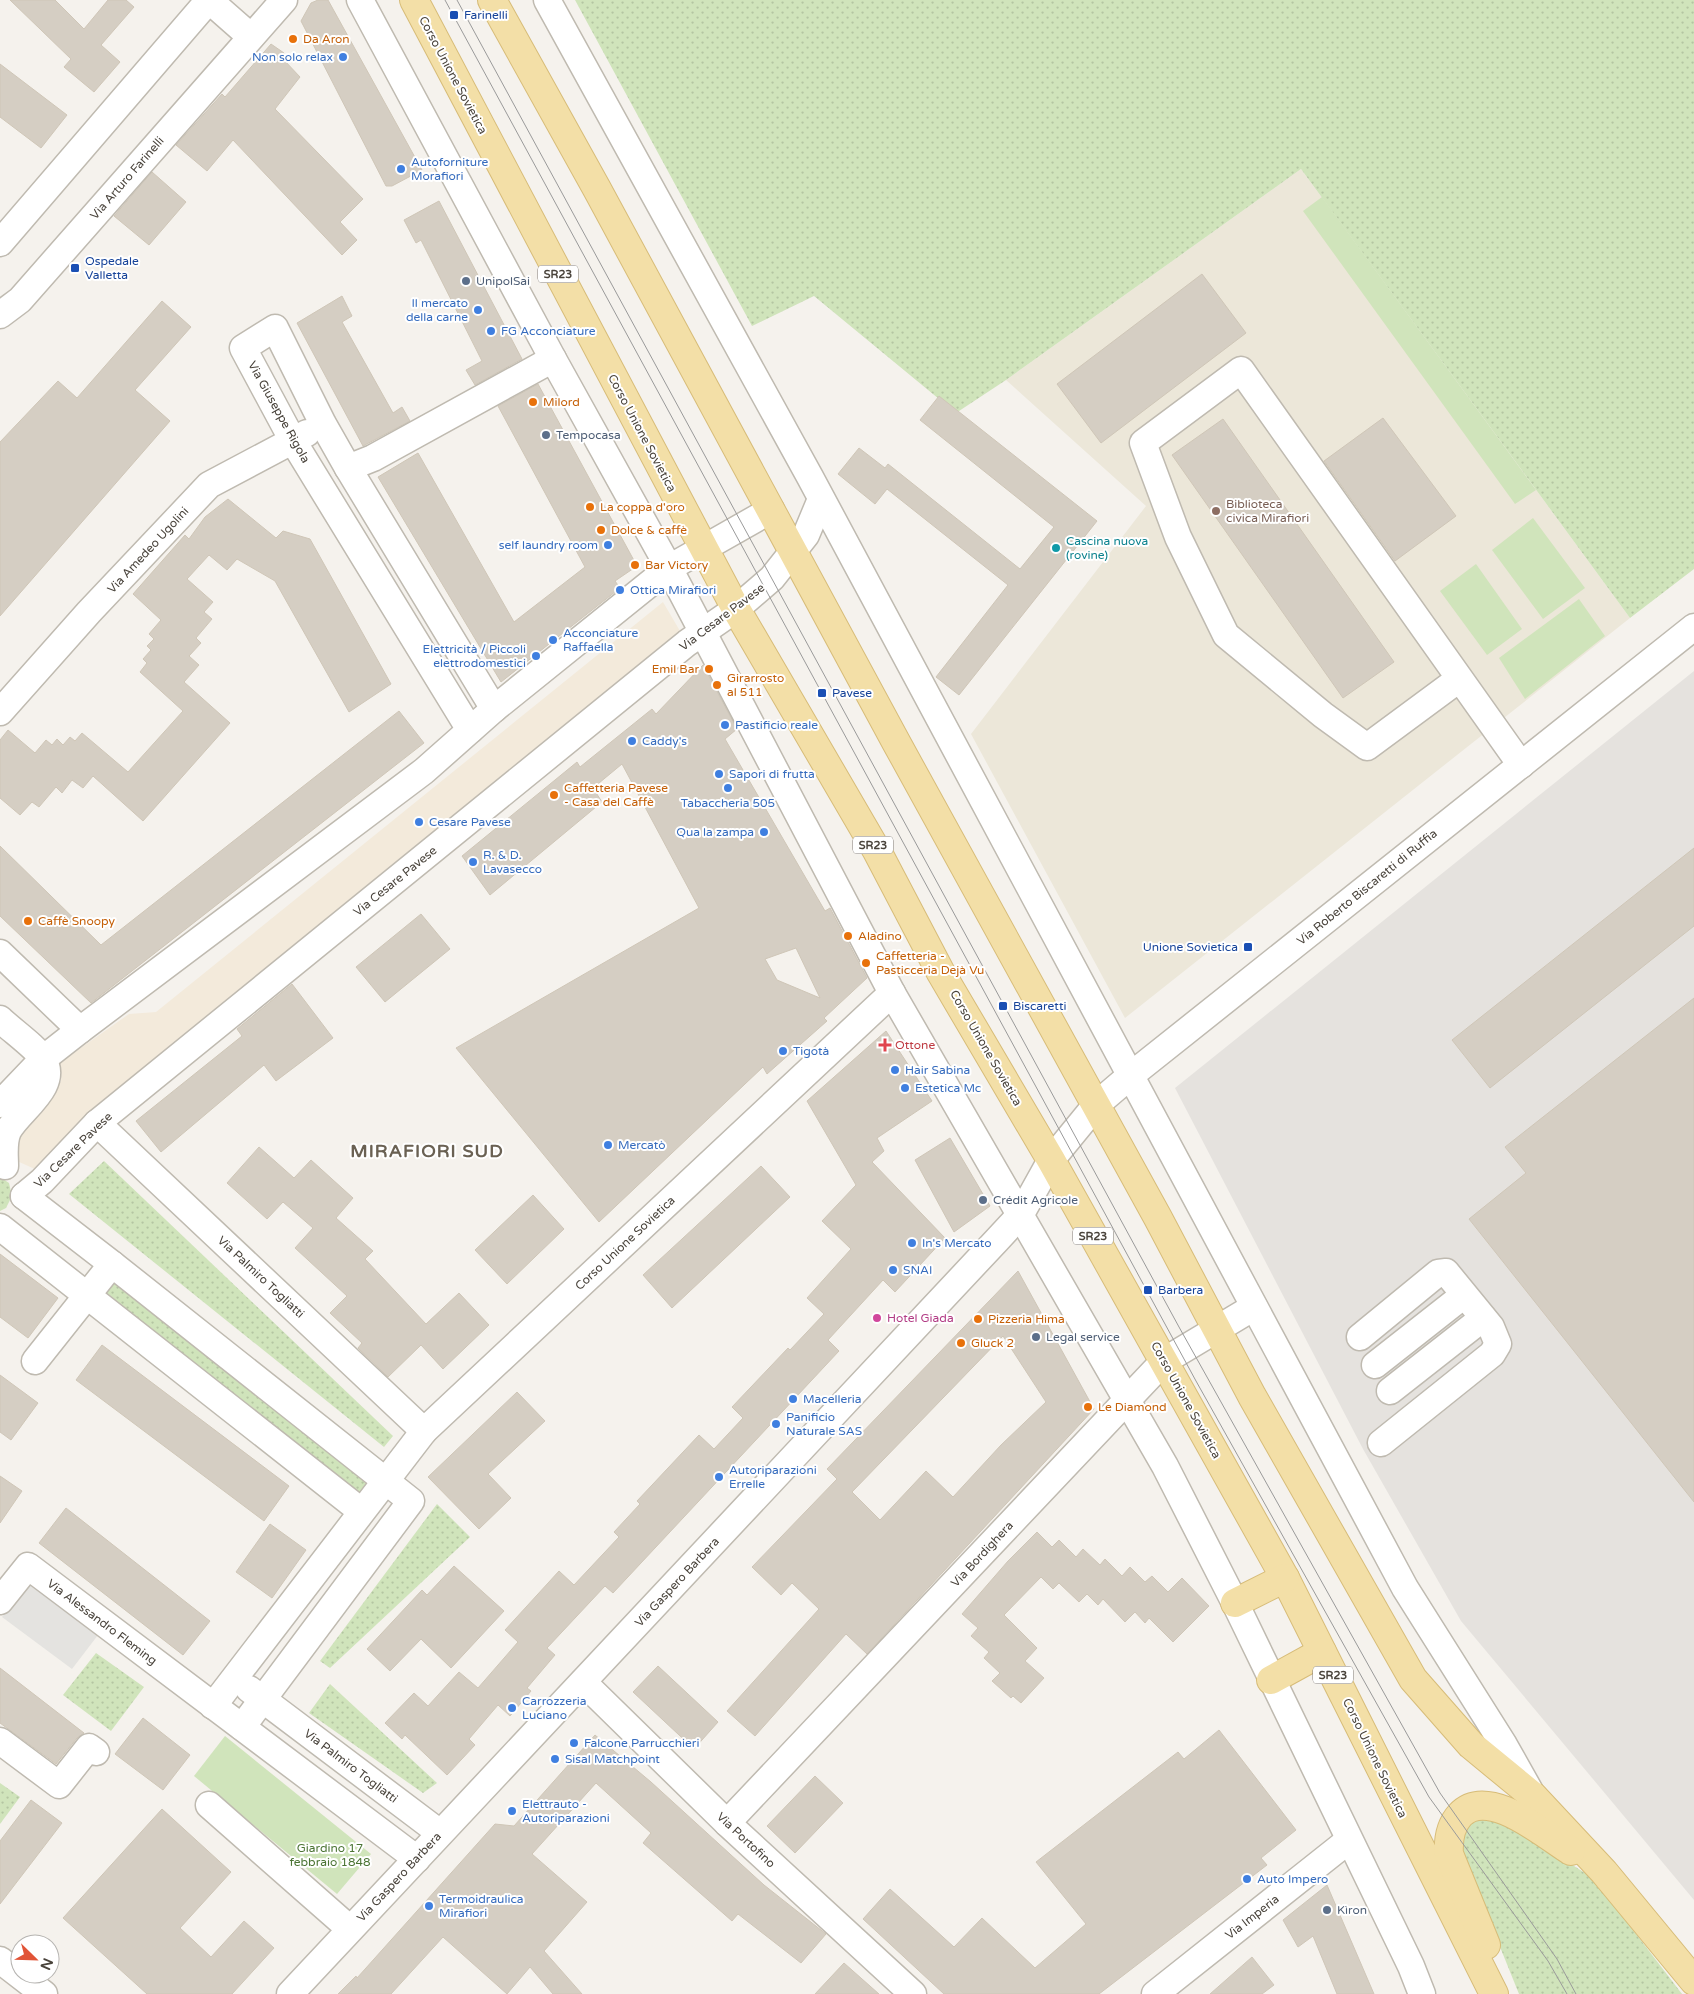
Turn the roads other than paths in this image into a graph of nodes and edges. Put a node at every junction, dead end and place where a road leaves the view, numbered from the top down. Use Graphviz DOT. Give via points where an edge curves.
graph roads {
  1 [pos="209,0"];
  2 [pos="284,0"];
  3 [pos="360,0"];
  4 [pos="414,0"];
  5 [pos="492,0"];
  6 [pos="547,0"];
  7 [pos="251,37"];
  8 [pos="0,243"];
  9 [pos="0,316"];
  10 [pos="553,359"];
  11 [pos="323,424"];
  12 [pos="293,440"];
  13 [pos="348,468"];
  14 [pos="821,499"];
  15 [pos="771,510"];
  16 [pos="703,547"];
  17 [pos="794,551"];
  18 [pos="669,568"];
  19 [pos="736,609"];
  20 [pos="1694,627"];
  21 [pos="702,630"];
  22 [pos="1459,679"];
  23 [pos="494,709"];
  24 [pos="0,712"];
  25 [pos="470,730"];
  26 [pos="1521,764"];
  27 [pos="0,953"];
  28 [pos="892,993"];
  29 [pos="0,1019"];
  30 [pos="80,1030"];
  31 [pos="43,1059"];
  32 [pos="1130,1076"];
  33 [pos="0,1104"];
  34 [pos="1096,1106"];
  35 [pos="97,1123"];
  36 [pos="1051,1160"];
  37 [pos="2,1166"];
  38 [pos="24,1196"];
  39 [pos="1021,1214"];
  40 [pos="0,1222"];
  41 [pos="0,1228"];
  42 [pos="112,1264"];
  43 [pos="88,1295"];
  44 [pos="1464,1295"];
  45 [pos="1254,1307"];
  46 [pos="1483,1318"];
  47 [pos="1216,1328"];
  48 [pos="1360,1337"];
  49 [pos="35,1361"];
  50 [pos="1164,1361"];
  51 [pos="1376,1365"];
  52 [pos="1390,1391"];
  53 [pos="1127,1400"];
  54 [pos="424,1430"];
  55 [pos="1381,1443"];
  56 [pos="386,1480"];
  57 [pos="361,1511"];
  58 [pos="1285,1578"];
  59 [pos="0,1601"];
  60 [pos="1235,1603"];
  61 [pos="1322,1652"];
  62 [pos="234,1679"];
  63 [pos="1272,1680"];
  64 [pos="583,1682"];
  65 [pos="262,1700"];
  66 [pos="213,1706"];
  67 [pos="242,1727"];
  68 [pos="0,1741"];
  69 [pos="96,1752"];
  70 [pos="1533,1796"];
  71 [pos="209,1805"];
  72 [pos="727,1823"];
  73 [pos="440,1833"];
  74 [pos="1349,1840"];
  75 [pos="417,1859"];
  76 [pos="1604,1872"];
  77 [pos="350,1929"];
  78 [pos="0,1960"];
  79 [pos="1694,1981"];
  80 [pos="44,1994"];
  81 [pos="290,1994"];
  82 [pos="912,1994"];
  83 [pos="1155,1994"];
  84 [pos="1422,1994"];
  85 [pos="1494,1994"];
  86 [pos="1504,1994"];
  1 -- 7 [label="street"];
  1 -- 8 [label="street"];
  2 -- 7 [label="street, Via Arturo Farinelli"];
  3 -- 10 [label="street"];
  4 -- 16 [label="main road, Corso Unione Sovietica / SR23"];
  5 -- 15 [label="main road"];
  6 -- 14 [label="street"];
  7 -- 9 [label="street, Via Arturo Farinelli" via="20,300"];
  10 -- 13 [label="street" via="373,458"];
  10 -- 18 [label="street"];
  11 -- 12 [label="street, Via Amedeo Ugolini"];
  11 -- 12 [label="street, Via Giuseppe Rigola" via="275,328 243,348"];
  11 -- 13 [label="street, Via Giuseppe Rigola"];
  12 -- 24 [label="street, Via Amedeo Ugolini" via="209,485"];
  12 -- 25 [label="street, Via Giuseppe Rigola"];
  13 -- 23 [label="street, Via Giuseppe Rigola"];
  14 -- 17 [label="street, Via Cesare Pavese" via="806,535"];
  14 -- 32 [label="street"];
  15 -- 16 [label="street"];
  15 -- 17 [label="main road"];
  16 -- 18 [label="street"];
  16 -- 19 [label="main road, Corso Unione Sovietica / SR23"];
  17 -- 19 [label="street, Via Cesare Pavese" via="772,578"];
  17 -- 34 [label="main road"];
  18 -- 21 [label="street"];
  18 -- 23 [label="street"];
  19 -- 21 [label="street, Via Cesare Pavese"];
  19 -- 36 [label="main road, Corso Unione Sovietica / SR23"];
  20 -- 26 [label="street, Via Roberto Biscaretti di Ruffia"];
  21 -- 28 [label="street"];
  21 -- 35 [label="street, Via Cesare Pavese"];
  22 -- 22 [label="street" via="1241,370 1142,443 1178,537 1226,635 1323,715 1367,747"];
  22 -- 26 [label="street"];
  23 -- 25 [label="street"];
  25 -- 30 [label="street" via="424,771"];
  26 -- 32 [label="street, Via Roberto Biscaretti di Ruffia"];
  27 -- 30 [label="street"];
  28 -- 39 [label="street"];
  28 -- 54 [label="street, Corso Unione Sovietica"];
  29 -- 31 [label="street"];
  30 -- 31 [label="street"];
  31 -- 33 [label="street"];
  31 -- 37 [label="street" via="44,1086 16,1118 8,1133"];
  32 -- 34 [label="street, Via Roberto Biscaretti di Ruffia"];
  32 -- 45 [label="street"];
  34 -- 36 [label="street, Via Roberto Biscaretti di Ruffia"];
  34 -- 47 [label="main road"];
  35 -- 38 [label="street, Via Cesare Pavese"];
  35 -- 54 [label="street, Via Palmiro Togliatti"];
  36 -- 39 [label="street, Via Gaspero Barbera"];
  36 -- 50 [label="main road, Corso Unione Sovietica / SR23"];
  37 -- 38 [label="street" via="16,1173"];
  38 -- 40 [label="street, Via Cesare Pavese" via="18,1212"];
  38 -- 42 [label="street"];
  39 -- 53 [label="street"];
  39 -- 64 [label="street, Via Gaspero Barbera"];
  41 -- 43 [label="street"];
  42 -- 43 [label="street"];
  42 -- 56 [label="street"];
  43 -- 49 [label="street"];
  43 -- 57 [label="street"];
  44 -- 46 [label="street"];
  44 -- 48 [label="street" via="1446,1272 1438,1273"];
  44 -- 51 [label="street"];
  45 -- 47 [label="street, Via Bordighera"];
  45 -- 70 [label="street" via="1405,1588"];
  46 -- 52 [label="street"];
  46 -- 55 [label="street" via="1497,1338 1498,1344 1492,1354"];
  47 -- 50 [label="street, Via Bordighera"];
  47 -- 70 [label="main road" via="1413,1679 1471,1745"];
  50 -- 53 [label="street, Via Bordighera"];
  50 -- 58 [label="main road, Corso Unione Sovietica / SR23"];
  53 -- 60 [label="street" via="1165,1466"];
  53 -- 72 [label="street, Via Bordighera"];
  54 -- 56 [label="street, Corso Unione Sovietica"];
  56 -- 57 [label="street"];
  56 -- 65 [label="street" via="411,1501"];
  57 -- 62 [label="street"];
  58 -- 60 [label="main road"];
  58 -- 61 [label="main road, Corso Unione Sovietica / SR23"];
  59 -- 66 [label="street, Via Alessandro Fleming" via="28,1566"];
  60 -- 63 [label="street"];
  61 -- 63 [label="main road"];
  61 -- 85 [label="main road, Corso Unione Sovietica / SR23"];
  62 -- 65 [label="street, Via Palmiro Togliatti"];
  62 -- 66 [label="street"];
  63 -- 74 [label="street"];
  64 -- 72 [label="street, Via Portofino"];
  64 -- 73 [label="street, Via Gaspero Barbera"];
  65 -- 67 [label="street"];
  65 -- 73 [label="street, Via Palmiro Togliatti"];
  66 -- 67 [label="street"];
  67 -- 75 [label="street"];
  68 -- 69 [label="street" via="59,1785 89,1747"];
  70 -- 76 [label="main road"];
  71 -- 77 [label="street"];
  72 -- 82 [label="street, Via Portofino"];
  73 -- 75 [label="street, Via Gaspero Barbera"];
  74 -- 83 [label="street, Via Imperia"];
  74 -- 84 [label="street"];
  75 -- 77 [label="street, Via Gaspero Barbera"];
  76 -- 79 [label="main road"];
  76 -- 86 [label="main road" via="1504,1809 1488,1804 1474,1806 1456,1819 1448,1839 1449,1854"];
  77 -- 81 [label="street, Via Gaspero Barbera"];
  78 -- 80 [label="street"];
}
